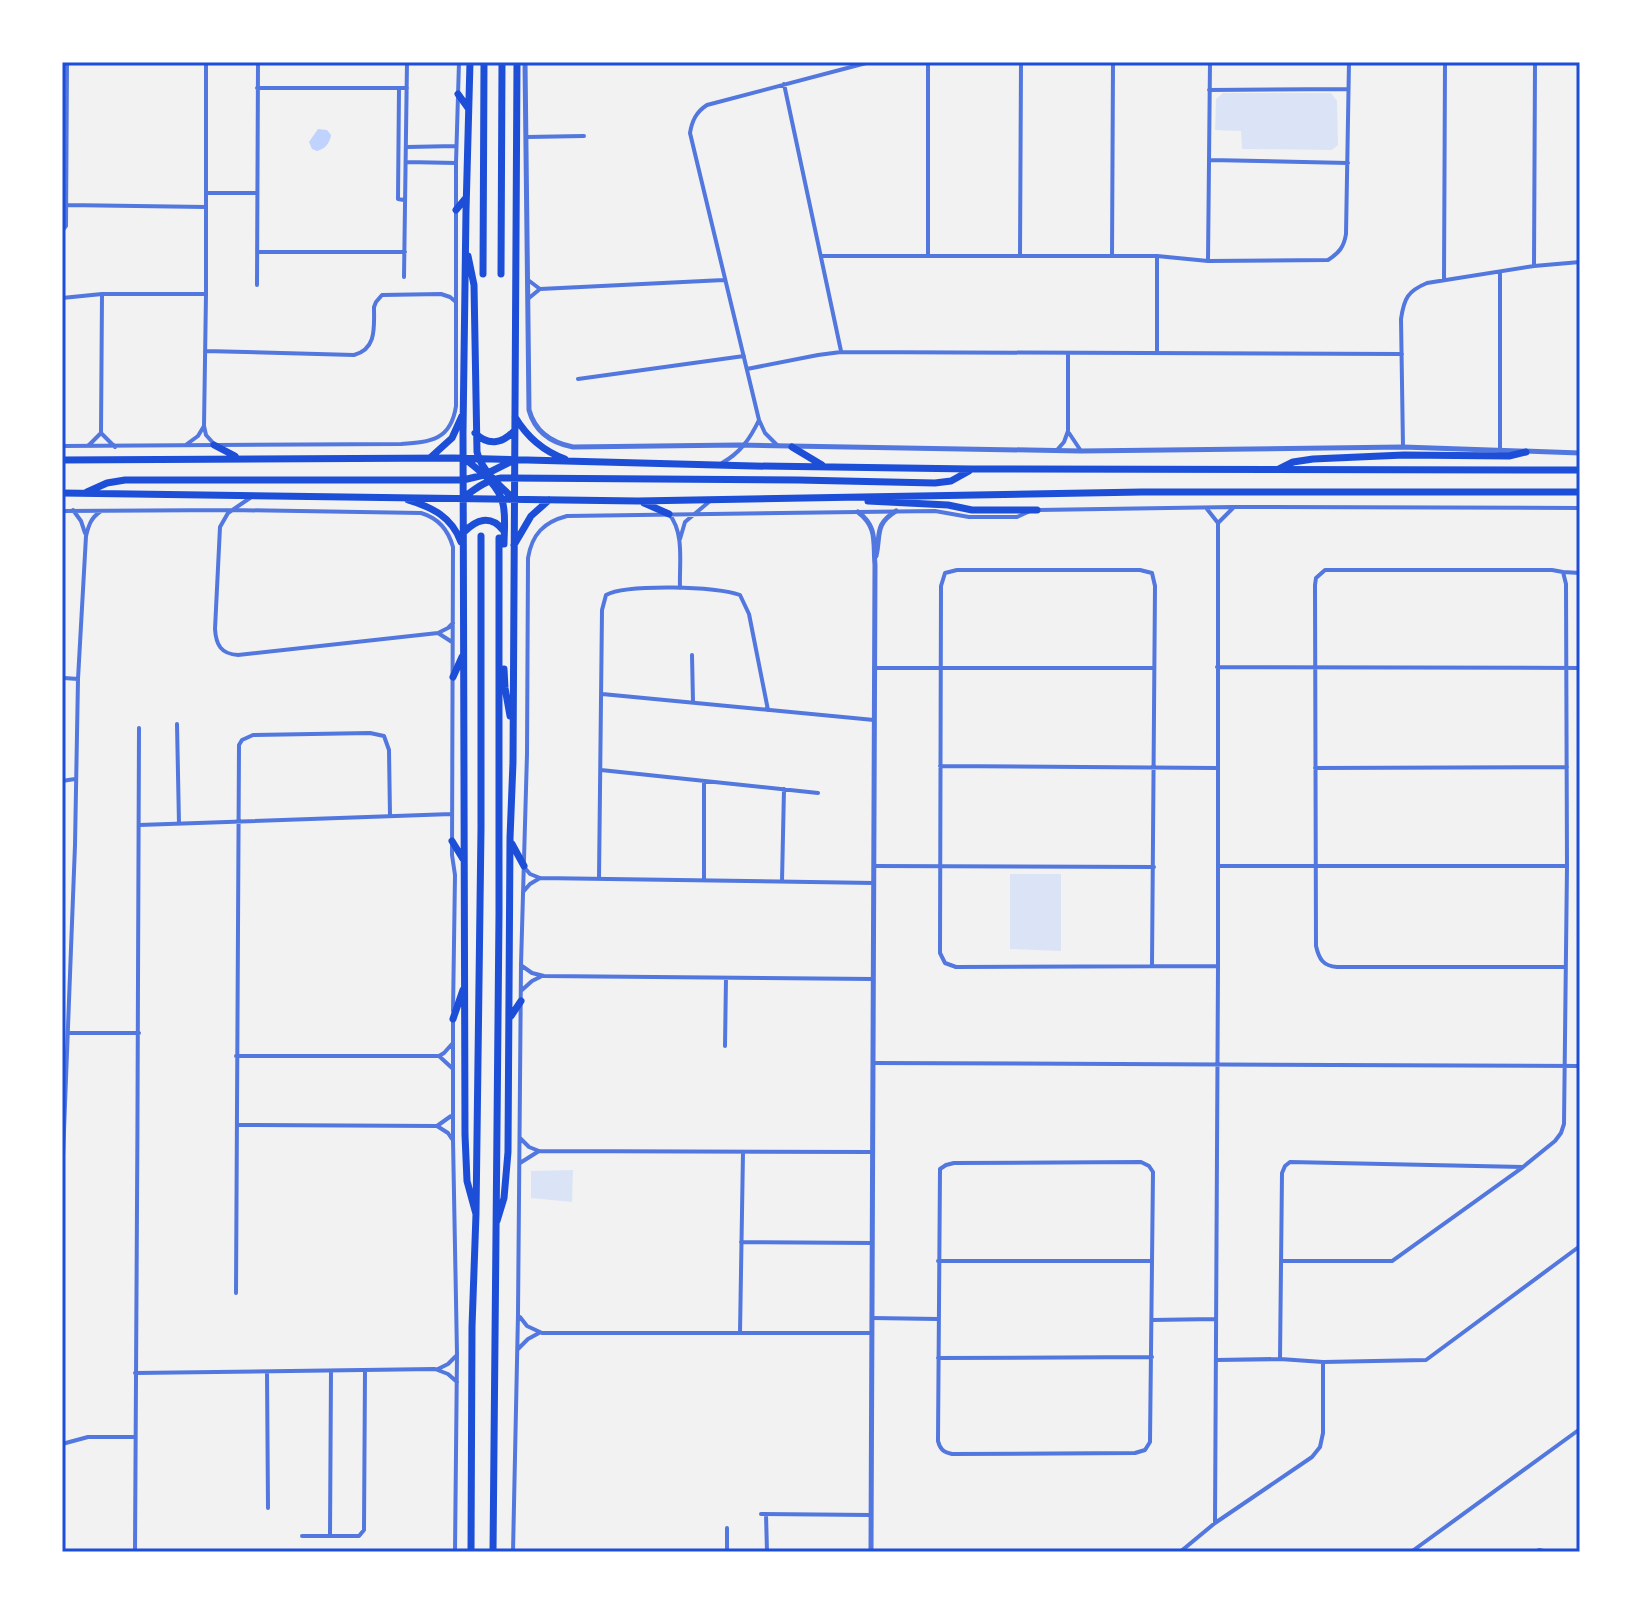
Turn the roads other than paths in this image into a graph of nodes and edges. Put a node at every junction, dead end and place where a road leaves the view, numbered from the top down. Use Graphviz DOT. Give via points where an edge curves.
graph roads {
  1 [pos="67,62"];
  2 [pos="206,62"];
  3 [pos="258,62"];
  4 [pos="407,62"];
  5 [pos="459,62"];
  6 [pos="470,62"];
  7 [pos="484,62"];
  8 [pos="502,62"];
  9 [pos="517,62"];
  10 [pos="525,62"];
  11 [pos="870,62"];
  12 [pos="928,62"];
  13 [pos="1021,62"];
  14 [pos="1113,62"];
  15 [pos="1210,62"];
  16 [pos="1349,62"];
  17 [pos="1445,62"];
  18 [pos="1535,62"];
  19 [pos="846,65"];
  20 [pos="784,84"];
  21 [pos="257,88"];
  22 [pos="399,88"];
  23 [pos="407,88"];
  24 [pos="1348,89"];
  25 [pos="1209,90"];
  26 [pos="458,94"];
  27 [pos="469,109"];
  28 [pos="516,119"];
  29 [pos="584,136"];
  30 [pos="527,137"];
  31 [pos="456,146"];
  32 [pos="406,147"];
  33 [pos="1209,160"];
  34 [pos="407,162"];
  35 [pos="456,163"];
  36 [pos="1348,163"];
  37 [pos="206,193"];
  38 [pos="257,193"];
  39 [pos="466,197"];
  40 [pos="405,200"];
  41 [pos="66,205"];
  42 [pos="206,207"];
  43 [pos="456,210"];
  44 [pos="62,231"];
  45 [pos="466,246"];
  46 [pos="257,252"];
  47 [pos="405,252"];
  48 [pos="928,255"];
  49 [pos="1020,255"];
  50 [pos="822,256"];
  51 [pos="1112,256"];
  52 [pos="1157,256"];
  53 [pos="1208,261"];
  54 [pos="1580,262"];
  55 [pos="1534,266"];
  56 [pos="1500,272"];
  57 [pos="483,274"];
  58 [pos="501,274"];
  59 [pos="404,277"];
  60 [pos="528,280"];
  61 [pos="724,280"];
  62 [pos="1444,280"];
  63 [pos="456,281"];
  64 [pos="257,285"];
  65 [pos="540,289"];
  66 [pos="102,294"];
  67 [pos="206,294"];
  68 [pos="441,294"];
  69 [pos="62,298"];
  70 [pos="529,298"];
  71 [pos="456,303"];
  72 [pos="516,312"];
  73 [pos="205,351"];
  74 [pos="841,352"];
  75 [pos="1068,353"];
  76 [pos="1157,353"];
  77 [pos="1402,354"];
  78 [pos="744,356"];
  79 [pos="747,369"];
  80 [pos="578,379"];
  81 [pos="463,411"];
  82 [pos="515,417"];
  83 [pos="759,420"];
  84 [pos="204,426"];
  85 [pos="515,429"];
  86 [pos="1068,431"];
  87 [pos="101,433"];
  88 [pos="475,433"];
  89 [pos="185,445"];
  90 [pos="214,445"];
  91 [pos="62,446"];
  92 [pos="88,446"];
  93 [pos="744,446"];
  94 [pos="779,446"];
  95 [pos="115,447"];
  96 [pos="792,447"];
  97 [pos="1403,447"];
  98 [pos="1057,450"];
  99 [pos="1081,451"];
  100 [pos="1500,451"];
  101 [pos="1526,452"];
  102 [pos="1580,453"];
  103 [pos="430,458"];
  104 [pos="463,458"];
  105 [pos="241,459"];
  106 [pos="478,459"];
  107 [pos="62,460"];
  108 [pos="514,460"];
  109 [pos="571,462"];
  110 [pos="719,465"];
  111 [pos="824,466"];
  112 [pos="972,469"];
  113 [pos="1276,470"];
  114 [pos="1580,470"];
  115 [pos="489,477"];
  116 [pos="514,478"];
  117 [pos="463,480"];
  118 [pos="1580,492"];
  119 [pos="62,493"];
  120 [pos="85,493"];
  121 [pos="253,496"];
  122 [pos="398,497"];
  123 [pos="464,497"];
  124 [pos="854,497"];
  125 [pos="501,499"];
  126 [pos="514,499"];
  127 [pos="549,500"];
  128 [pos="712,500"];
  129 [pos="638,501"];
  130 [pos="1206,507"];
  131 [pos="1233,507"];
  132 [pos="1580,508"];
  133 [pos="73,510"];
  134 [pos="211,510"];
  135 [pos="232,510"];
  136 [pos="1037,510"];
  137 [pos="62,511"];
  138 [pos="101,511"];
  139 [pos="896,511"];
  140 [pos="858,512"];
  141 [pos="669,514"];
  142 [pos="694,514"];
  143 [pos="1218,523"];
  144 [pos="220,527"];
  145 [pos="464,532"];
  146 [pos="501,535"];
  147 [pos="86,536"];
  148 [pos="481,536"];
  149 [pos="679,541"];
  150 [pos="513,547"];
  151 [pos="464,559"];
  152 [pos="875,565"];
  153 [pos="1563,572"];
  154 [pos="1580,573"];
  155 [pos="680,588"];
  156 [pos="453,623"];
  157 [pos="438,633"];
  158 [pos="453,643"];
  159 [pos="464,652"];
  160 [pos="692,655"];
  161 [pos="1217,667"];
  162 [pos="874,668"];
  163 [pos="940,668"];
  164 [pos="1154,668"];
  165 [pos="1315,668"];
  166 [pos="1568,668"];
  167 [pos="1580,668"];
  168 [pos="453,677"];
  169 [pos="64,678"];
  170 [pos="78,679"];
  171 [pos="602,694"];
  172 [pos="693,702"];
  173 [pos="768,710"];
  174 [pos="874,720"];
  175 [pos="513,722"];
  176 [pos="177,724"];
  177 [pos="139,728"];
  178 [pos="940,766"];
  179 [pos="1154,767"];
  180 [pos="1567,767"];
  181 [pos="1217,768"];
  182 [pos="1315,768"];
  183 [pos="601,770"];
  184 [pos="75,779"];
  185 [pos="62,781"];
  186 [pos="704,781"];
  187 [pos="784,789"];
  188 [pos="818,793"];
  189 [pos="453,814"];
  190 [pos="390,816"];
  191 [pos="238,821"];
  192 [pos="179,824"];
  193 [pos="139,825"];
  194 [pos="510,838"];
  195 [pos="452,841"];
  196 [pos="464,862"];
  197 [pos="1316,865"];
  198 [pos="524,866"];
  199 [pos="874,866"];
  200 [pos="1218,866"];
  201 [pos="1567,866"];
  202 [pos="939,867"];
  203 [pos="1154,867"];
  204 [pos="540,878"];
  205 [pos="599,879"];
  206 [pos="704,880"];
  207 [pos="782,881"];
  208 [pos="874,883"];
  209 [pos="523,892"];
  210 [pos="521,965"];
  211 [pos="1152,966"];
  212 [pos="1218,966"];
  213 [pos="1565,967"];
  214 [pos="544,976"];
  215 [pos="726,978"];
  216 [pos="873,979"];
  217 [pos="465,984"];
  218 [pos="521,996"];
  219 [pos="453,1019"];
  220 [pos="509,1022"];
  221 [pos="68,1033"];
  222 [pos="139,1033"];
  223 [pos="453,1043"];
  224 [pos="725,1046"];
  225 [pos="236,1056"];
  226 [pos="439,1056"];
  227 [pos="873,1063"];
  228 [pos="1218,1065"];
  229 [pos="1565,1066"];
  230 [pos="1580,1066"];
  231 [pos="453,1069"];
  232 [pos="453,1114"];
  233 [pos="237,1125"];
  234 [pos="437,1126"];
  235 [pos="519,1137"];
  236 [pos="453,1140"];
  237 [pos="539,1151"];
  238 [pos="743,1152"];
  239 [pos="873,1152"];
  240 [pos="518,1165"];
  241 [pos="1523,1167"];
  242 [pos="62,1182"];
  243 [pos="476,1214"];
  244 [pos="497,1221"];
  245 [pos="741,1242"];
  246 [pos="872,1243"];
  247 [pos="1580,1246"];
  248 [pos="938,1261"];
  249 [pos="1152,1261"];
  250 [pos="1281,1261"];
  251 [pos="236,1293"];
  252 [pos="518,1314"];
  253 [pos="872,1318"];
  254 [pos="938,1319"];
  255 [pos="1215,1319"];
  256 [pos="1152,1320"];
  257 [pos="542,1333"];
  258 [pos="740,1333"];
  259 [pos="872,1333"];
  260 [pos="517,1350"];
  261 [pos="457,1354"];
  262 [pos="1152,1357"];
  263 [pos="938,1358"];
  264 [pos="1280,1359"];
  265 [pos="1215,1360"];
  266 [pos="1323,1362"];
  267 [pos="435,1369"];
  268 [pos="365,1370"];
  269 [pos="331,1371"];
  270 [pos="267,1372"];
  271 [pos="135,1373"];
  272 [pos="457,1382"];
  273 [pos="1577,1431"];
  274 [pos="135,1437"];
  275 [pos="1580,1440"];
  276 [pos="62,1444"];
  277 [pos="268,1508"];
  278 [pos="871,1515"];
  279 [pos="1215,1523"];
  280 [pos="727,1528"];
  281 [pos="302,1536"];
  282 [pos="330,1536"];
  283 [pos="135,1552"];
  284 [pos="455,1552"];
  285 [pos="471,1552"];
  286 [pos="493,1552"];
  287 [pos="513,1552"];
  288 [pos="727,1552"];
  289 [pos="767,1552"];
  290 [pos="871,1552"];
  291 [pos="1180,1552"];
  292 [pos="1411,1552"];
  293 [pos="1534,1552"];
  294 [pos="1548,1552"];
  1 -- 41 [label="street"];
  2 -- 37 [label="street"];
  3 -- 21 [label="street"];
  4 -- 23 [label="street"];
  5 -- 26 [label="street"];
  6 -- 27 [label="main road"];
  7 -- 57 [label="main road"];
  8 -- 58 [label="main road"];
  9 -- 28 [label="main road"];
  10 -- 30 [label="street"];
  11 -- 19 [label="street"];
  12 -- 48 [label="street"];
  13 -- 49 [label="street"];
  14 -- 51 [label="street"];
  15 -- 25 [label="street"];
  16 -- 24 [label="street"];
  17 -- 62 [label="street"];
  18 -- 55 [label="street"];
  19 -- 20 [label="street"];
  20 -- 50 [label="street"];
  20 -- 61 [label="street" via="707,105 691,125"];
  21 -- 22 [label="street"];
  21 -- 38 [label="street"];
  22 -- 23 [label="street"];
  22 -- 40 [label="street" via="398,199"];
  23 -- 32 [label="street"];
  24 -- 25 [label="street"];
  24 -- 36 [label="street"];
  25 -- 33 [label="street"];
  26 -- 27 [label="main road"];
  26 -- 31 [label="street"];
  27 -- 39 [label="main road"];
  28 -- 30 [label="street"];
  28 -- 72 [label="main road"];
  29 -- 30 [label="street"];
  30 -- 60 [label="street"];
  31 -- 32 [label="street"];
  31 -- 35 [label="street"];
  32 -- 34 [label="street"];
  33 -- 36 [label="street"];
  33 -- 53 [label="street"];
  34 -- 35 [label="street"];
  34 -- 40 [label="street"];
  35 -- 43 [label="street"];
  36 -- 53 [label="street" via="1345,243 1335,256"];
  37 -- 38 [label="street"];
  37 -- 42 [label="street"];
  38 -- 46 [label="street"];
  39 -- 43 [label="main road"];
  39 -- 45 [label="main road"];
  40 -- 47 [label="street"];
  41 -- 42 [label="street"];
  41 -- 44 [label="street"];
  42 -- 67 [label="street"];
  43 -- 63 [label="street"];
  45 -- 81 [label="main road"];
  45 -- 88 [label="main road" via="474,285"];
  46 -- 47 [label="street"];
  46 -- 64 [label="street"];
  47 -- 59 [label="street"];
  48 -- 49 [label="street"];
  48 -- 50 [label="street"];
  49 -- 51 [label="street"];
  50 -- 74 [label="street"];
  51 -- 52 [label="street"];
  52 -- 53 [label="street"];
  52 -- 76 [label="street"];
  54 -- 55 [label="street"];
  55 -- 56 [label="street"];
  56 -- 62 [label="street"];
  56 -- 100 [label="street"];
  60 -- 65 [label="street"];
  60 -- 70 [label="street"];
  61 -- 65 [label="street"];
  61 -- 78 [label="street"];
  62 -- 77 [label="street" via="1408,294 1401,319"];
  63 -- 68 [label="street"];
  63 -- 71 [label="street"];
  65 -- 70 [label="street"];
  66 -- 67 [label="street"];
  66 -- 69 [label="street"];
  66 -- 87 [label="street"];
  67 -- 73 [label="street"];
  68 -- 71 [label="street"];
  68 -- 73 [label="street" via="382,295 374,307 371,344 354,355"];
  70 -- 72 [label="street"];
  70 -- 93 [label="street" via="528,401 534,423 550,440 573,447"];
  71 -- 90 [label="street" via="456,406 443,434 431,441 401,444"];
  72 -- 82 [label="main road"];
  73 -- 84 [label="street"];
  74 -- 75 [label="street"];
  74 -- 79 [label="street"];
  75 -- 76 [label="street"];
  75 -- 86 [label="street"];
  76 -- 77 [label="street"];
  77 -- 97 [label="street"];
  78 -- 79 [label="street"];
  78 -- 80 [label="street"];
  79 -- 83 [label="street"];
  81 -- 103 [label="main road" via="452,438"];
  81 -- 104 [label="main road"];
  82 -- 85 [label="main road"];
  82 -- 109 [label="main road" via="544,449"];
  83 -- 93 [label="street"];
  83 -- 94 [label="street"];
  84 -- 89 [label="street"];
  84 -- 90 [label="street"];
  85 -- 88 [label="main road" via="495,442"];
  85 -- 108 [label="main road"];
  86 -- 98 [label="street"];
  86 -- 99 [label="street"];
  87 -- 92 [label="street"];
  87 -- 95 [label="street"];
  88 -- 106 [label="main road"];
  89 -- 90 [label="street"];
  89 -- 95 [label="street"];
  90 -- 105 [label="main road"];
  91 -- 92 [label="street"];
  92 -- 95 [label="street"];
  93 -- 94 [label="street"];
  93 -- 110 [label="street"];
  94 -- 96 [label="street"];
  96 -- 98 [label="street"];
  96 -- 111 [label="main road"];
  97 -- 99 [label="street"];
  97 -- 100 [label="street"];
  98 -- 99 [label="street"];
  100 -- 101 [label="street"];
  101 -- 102 [label="street"];
  101 -- 113 [label="main road" via="1313,459"];
  103 -- 104 [label="main road"];
  103 -- 105 [label="main road"];
  104 -- 106 [label="main road"];
  104 -- 115 [label="main road"];
  104 -- 117 [label="main road"];
  105 -- 107 [label="main road"];
  106 -- 108 [label="main road"];
  106 -- 115 [label="main road"];
  108 -- 109 [label="main road"];
  108 -- 115 [label="main road"];
  108 -- 116 [label="main road"];
  109 -- 110 [label="main road"];
  110 -- 111 [label="main road"];
  111 -- 112 [label="main road"];
  112 -- 113 [label="main road"];
  112 -- 116 [label="main road" via="935,483"];
  113 -- 114 [label="main road"];
  115 -- 116 [label="main road"];
  115 -- 117 [label="main road"];
  115 -- 123 [label="main road"];
  115 -- 125 [label="main road"];
  115 -- 126 [label="main road"];
  116 -- 126 [label="main road"];
  117 -- 120 [label="main road" via="125,480"];
  117 -- 123 [label="main road"];
  118 -- 124 [label="main road"];
  119 -- 120 [label="main road"];
  120 -- 121 [label="main road"];
  121 -- 122 [label="main road"];
  121 -- 135 [label="street"];
  122 -- 123 [label="main road"];
  122 -- 151 [label="main road" via="445,517 459,535"];
  123 -- 125 [label="main road"];
  123 -- 145 [label="main road"];
  124 -- 128 [label="main road"];
  124 -- 136 [label="main road" via="972,510"];
  125 -- 126 [label="main road"];
  125 -- 146 [label="main road"];
  126 -- 127 [label="main road"];
  126 -- 150 [label="main road"];
  127 -- 129 [label="main road"];
  127 -- 150 [label="main road" via="531,516"];
  128 -- 129 [label="main road"];
  128 -- 142 [label="street"];
  129 -- 141 [label="main road"];
  130 -- 131 [label="street"];
  130 -- 136 [label="street"];
  130 -- 143 [label="street"];
  131 -- 132 [label="street"];
  131 -- 143 [label="street"];
  133 -- 137 [label="street"];
  133 -- 138 [label="street"];
  133 -- 147 [label="street"];
  134 -- 135 [label="street"];
  134 -- 138 [label="street"];
  134 -- 144 [label="street"];
  135 -- 144 [label="street"];
  135 -- 156 [label="street" via="432,516 450,535 453,547"];
  136 -- 139 [label="street" via="1013,517"];
  138 -- 147 [label="street" via="89,523"];
  139 -- 140 [label="street"];
  139 -- 152 [label="street" via="881,524"];
  140 -- 142 [label="street"];
  140 -- 152 [label="street" via="872,527"];
  141 -- 142 [label="street"];
  141 -- 149 [label="street"];
  141 -- 198 [label="street" via="567,516 540,528 534,537 528,558"];
  142 -- 149 [label="street"];
  143 -- 161 [label="street"];
  144 -- 157 [label="street" via="215,640 229,654"];
  145 -- 146 [label="main road" via="485,520 499,526"];
  145 -- 151 [label="main road"];
  146 -- 175 [label="main road" via="504,678"];
  146 -- 244 [label="main road"];
  147 -- 170 [label="street"];
  148 -- 243 [label="main road"];
  149 -- 155 [label="street"];
  150 -- 175 [label="main road"];
  151 -- 159 [label="main road"];
  152 -- 162 [label="street"];
  153 -- 154 [label="street"];
  153 -- 165 [label="street" via="1325,570 1315,585"];
  153 -- 166 [label="street"];
  155 -- 171 [label="street" via="622,589 606,595"];
  155 -- 173 [label="street" via="740,595 749,614"];
  156 -- 157 [label="street"];
  156 -- 158 [label="street"];
  157 -- 158 [label="street"];
  158 -- 168 [label="street"];
  159 -- 168 [label="main road"];
  159 -- 196 [label="main road"];
  160 -- 172 [label="street"];
  161 -- 165 [label="street"];
  161 -- 181 [label="street"];
  162 -- 163 [label="street"];
  162 -- 174 [label="street"];
  163 -- 164 [label="street"];
  163 -- 164 [label="street" via="941,586 945,573 957,570 1152,573"];
  163 -- 178 [label="street"];
  164 -- 179 [label="street"];
  165 -- 166 [label="street"];
  165 -- 182 [label="street"];
  166 -- 167 [label="street"];
  166 -- 180 [label="street"];
  168 -- 189 [label="street"];
  169 -- 170 [label="street"];
  170 -- 184 [label="street"];
  171 -- 172 [label="street"];
  171 -- 183 [label="street"];
  172 -- 173 [label="street"];
  173 -- 174 [label="street"];
  174 -- 199 [label="street"];
  175 -- 194 [label="main road"];
  176 -- 192 [label="street"];
  177 -- 193 [label="street"];
  178 -- 179 [label="street"];
  178 -- 202 [label="street"];
  179 -- 181 [label="street"];
  179 -- 203 [label="street"];
  180 -- 182 [label="street"];
  180 -- 201 [label="street"];
  181 -- 200 [label="street"];
  182 -- 197 [label="street"];
  183 -- 186 [label="street"];
  183 -- 205 [label="street"];
  184 -- 185 [label="street"];
  184 -- 221 [label="street"];
  186 -- 187 [label="street"];
  186 -- 206 [label="street"];
  187 -- 188 [label="street"];
  187 -- 207 [label="street"];
  189 -- 190 [label="street"];
  189 -- 195 [label="street"];
  190 -- 191 [label="street"];
  190 -- 191 [label="street" via="384,736 253,735 239,745"];
  191 -- 192 [label="street"];
  191 -- 225 [label="street"];
  192 -- 193 [label="street"];
  193 -- 222 [label="street"];
  194 -- 198 [label="main road"];
  194 -- 220 [label="main road"];
  195 -- 196 [label="main road"];
  195 -- 219 [label="street"];
  196 -- 217 [label="main road"];
  197 -- 200 [label="street"];
  197 -- 201 [label="street"];
  197 -- 213 [label="street" via="1316,946 1329,966"];
  198 -- 204 [label="street"];
  198 -- 209 [label="street"];
  199 -- 202 [label="street"];
  199 -- 208 [label="street"];
  200 -- 212 [label="street"];
  201 -- 213 [label="street"];
  202 -- 203 [label="street"];
  202 -- 211 [label="street" via="940,953 950,966"];
  203 -- 211 [label="street"];
  204 -- 205 [label="street"];
  204 -- 209 [label="street"];
  205 -- 206 [label="street"];
  206 -- 207 [label="street"];
  207 -- 208 [label="street"];
  208 -- 216 [label="street"];
  209 -- 210 [label="street"];
  210 -- 214 [label="street"];
  210 -- 218 [label="street"];
  211 -- 212 [label="street"];
  212 -- 228 [label="street"];
  213 -- 229 [label="street"];
  214 -- 215 [label="street"];
  214 -- 218 [label="street" via="532,981"];
  215 -- 216 [label="street"];
  215 -- 224 [label="street"];
  216 -- 227 [label="street"];
  217 -- 219 [label="main road"];
  217 -- 243 [label="main road" via="465,1158"];
  218 -- 220 [label="main road"];
  218 -- 235 [label="street"];
  219 -- 223 [label="street"];
  220 -- 244 [label="main road" via="507,1175"];
  221 -- 222 [label="street"];
  221 -- 242 [label="street"];
  222 -- 271 [label="street"];
  223 -- 226 [label="street"];
  223 -- 231 [label="street"];
  225 -- 226 [label="street"];
  225 -- 233 [label="street"];
  226 -- 231 [label="street"];
  227 -- 228 [label="street"];
  227 -- 239 [label="street"];
  228 -- 229 [label="street"];
  228 -- 255 [label="street"];
  229 -- 230 [label="street"];
  229 -- 241 [label="street" via="1561,1133"];
  231 -- 232 [label="street"];
  232 -- 234 [label="street"];
  232 -- 236 [label="street"];
  233 -- 234 [label="street"];
  233 -- 251 [label="street"];
  234 -- 236 [label="street"];
  235 -- 237 [label="street"];
  235 -- 240 [label="street"];
  236 -- 261 [label="street"];
  237 -- 238 [label="street"];
  237 -- 240 [label="street"];
  238 -- 239 [label="street"];
  238 -- 245 [label="street"];
  239 -- 246 [label="street"];
  240 -- 252 [label="street"];
  241 -- 250 [label="street" via="1392,1261"];
  241 -- 250 [label="street" via="1290,1162 1282,1173"];
  243 -- 285 [label="main road"];
  244 -- 286 [label="main road"];
  245 -- 246 [label="street"];
  245 -- 258 [label="street"];
  246 -- 253 [label="street"];
  247 -- 266 [label="street" via="1426,1360"];
  248 -- 249 [label="street"];
  248 -- 249 [label="street" via="939,1176 946,1165 1141,1162 1153,1172"];
  248 -- 254 [label="street"];
  249 -- 256 [label="street"];
  250 -- 264 [label="street"];
  252 -- 257 [label="street"];
  252 -- 260 [label="street"];
  253 -- 254 [label="street"];
  253 -- 259 [label="street"];
  254 -- 263 [label="street"];
  255 -- 256 [label="street"];
  255 -- 265 [label="street"];
  256 -- 262 [label="street"];
  257 -- 258 [label="street"];
  257 -- 260 [label="street"];
  258 -- 259 [label="street"];
  259 -- 278 [label="street"];
  260 -- 287 [label="street"];
  261 -- 267 [label="street"];
  261 -- 272 [label="street"];
  262 -- 263 [label="street"];
  262 -- 263 [label="street" via="1150,1442 1145,1450 952,1454 938,1441"];
  264 -- 265 [label="street"];
  264 -- 266 [label="street"];
  265 -- 279 [label="street"];
  266 -- 279 [label="street" via="1320,1447"];
  267 -- 268 [label="street"];
  267 -- 272 [label="street"];
  268 -- 269 [label="street"];
  268 -- 282 [label="street" via="364,1530 359,1536"];
  269 -- 270 [label="street"];
  269 -- 282 [label="street"];
  270 -- 271 [label="street"];
  270 -- 277 [label="street"];
  271 -- 274 [label="street"];
  272 -- 284 [label="street"];
  273 -- 275 [label="street"];
  273 -- 292 [label="street"];
  274 -- 276 [label="street" via="88,1437"];
  274 -- 283 [label="street"];
  278 -- 289 [label="street" via="764,1514"];
  278 -- 290 [label="street"];
  279 -- 291 [label="street"];
  280 -- 288 [label="street"];
  281 -- 282 [label="street"];
  293 -- 294 [label="street"];
}
